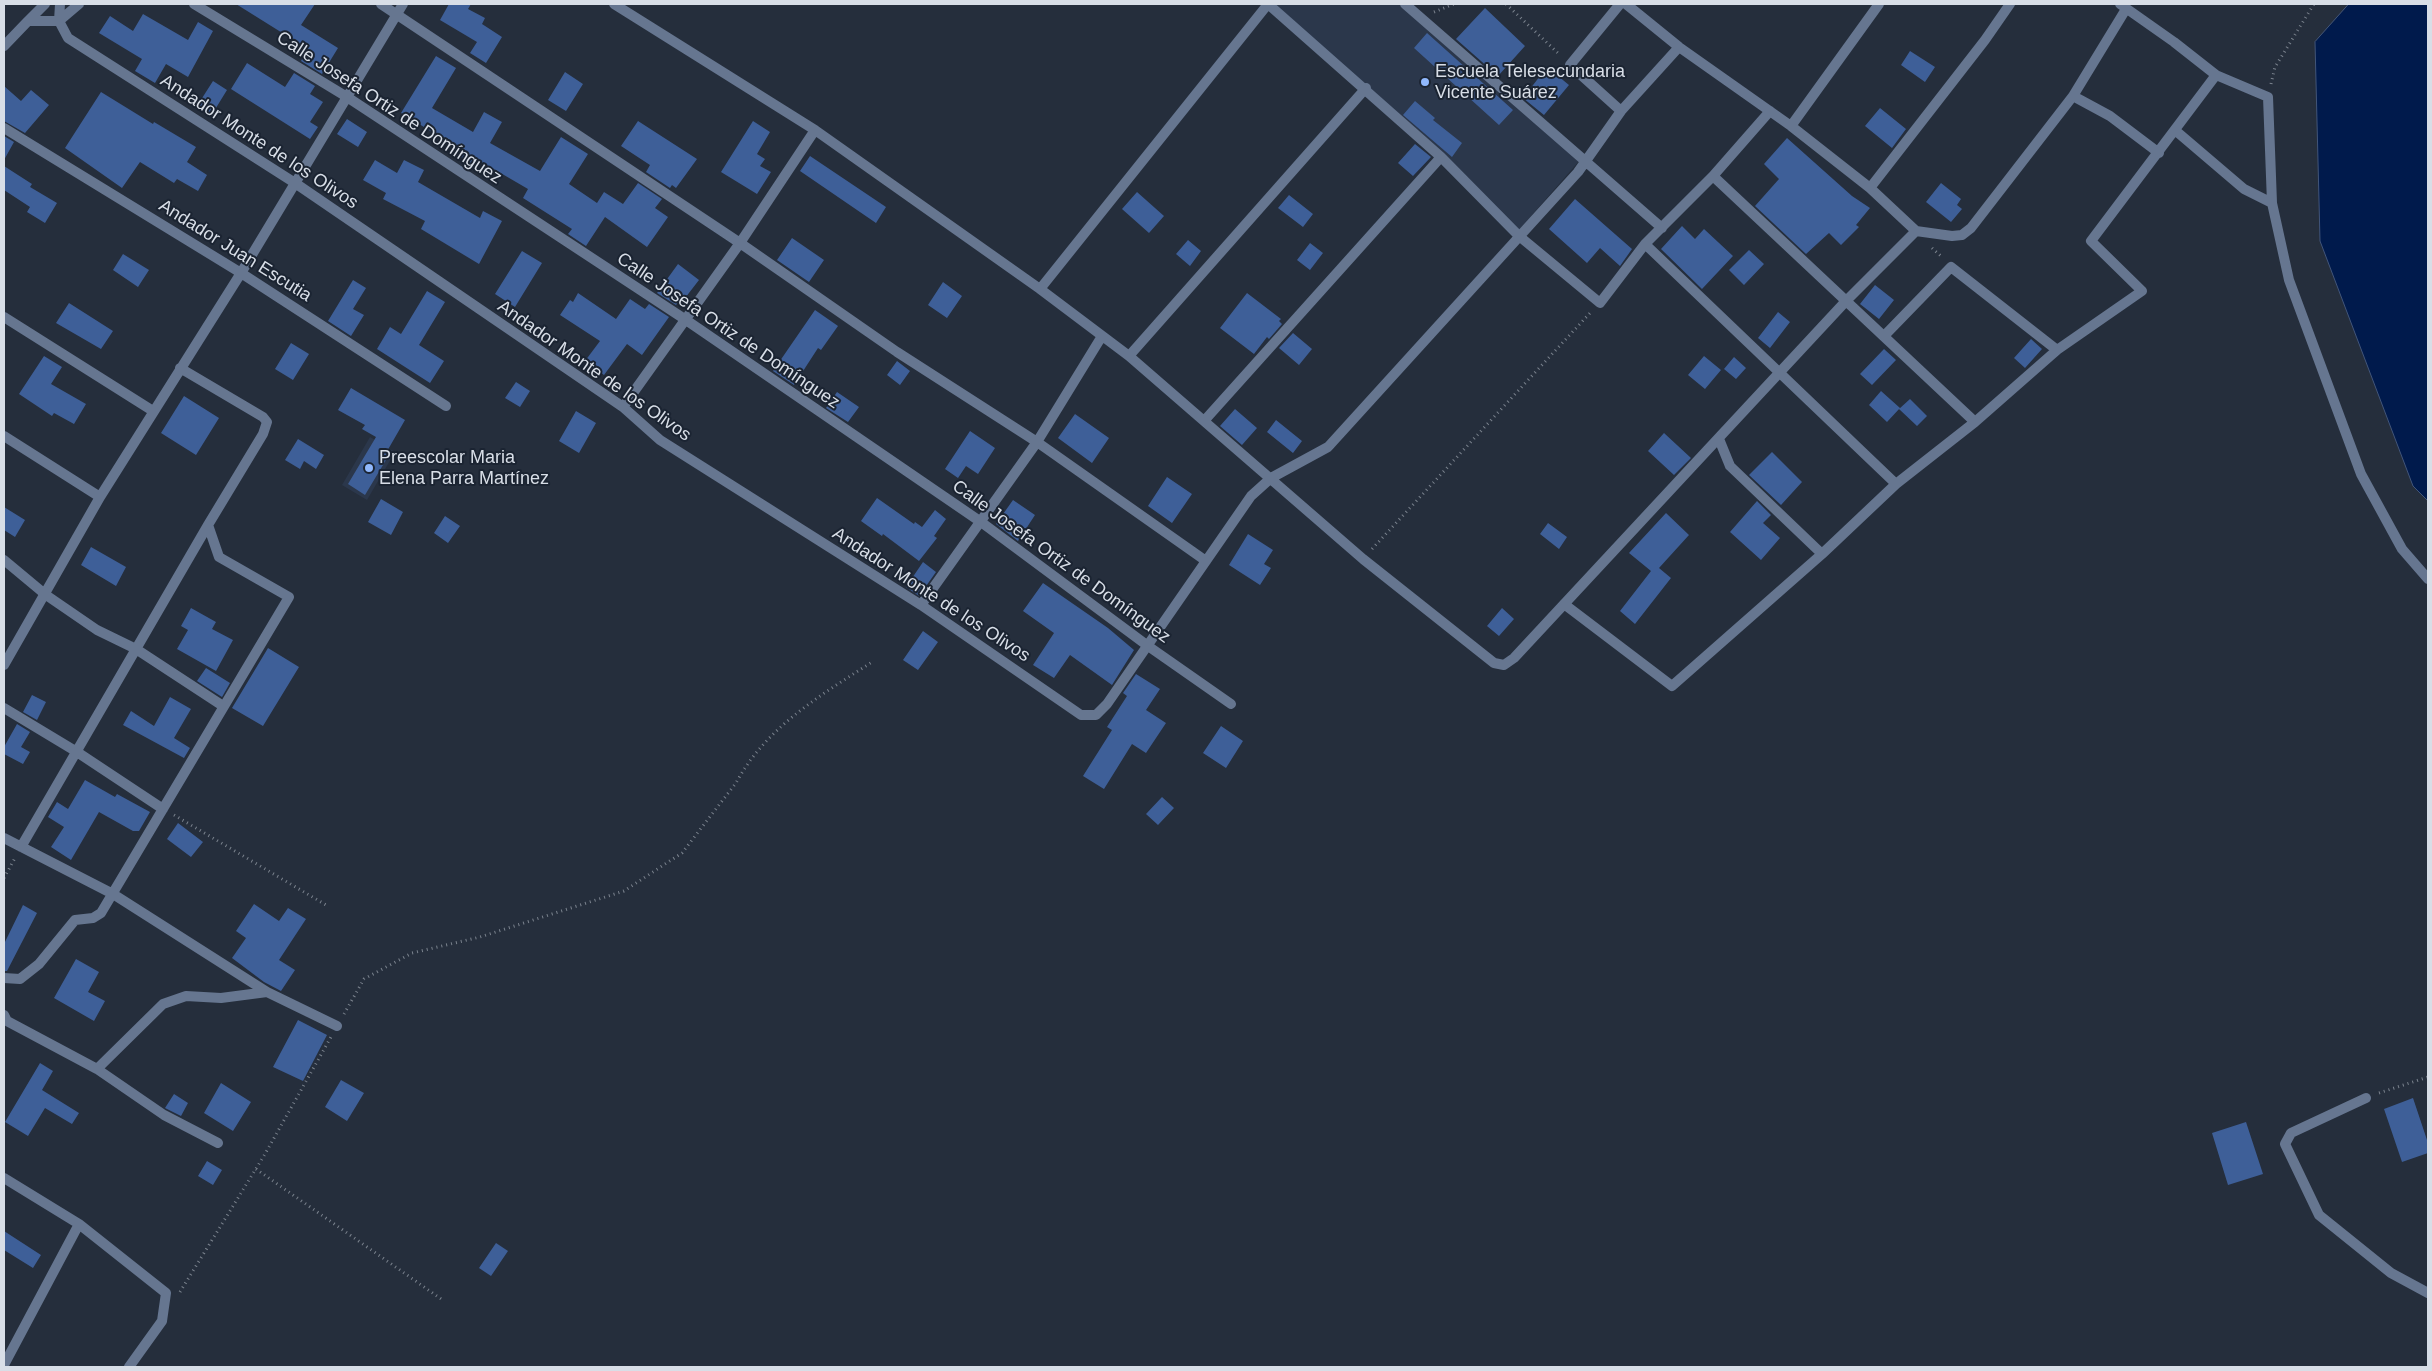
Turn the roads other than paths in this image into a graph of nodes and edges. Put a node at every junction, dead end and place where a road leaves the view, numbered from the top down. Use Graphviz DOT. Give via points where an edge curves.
graph roads {
  1 [pos="45,4"];
  2 [pos="60,4"];
  3 [pos="80,4"];
  4 [pos="194,4"];
  5 [pos="381,4"];
  6 [pos="403,4"];
  7 [pos="614,4"];
  8 [pos="1268,4"];
  9 [pos="1405,4"];
  10 [pos="1620,4"];
  11 [pos="1626,4"];
  12 [pos="1879,4"];
  13 [pos="2010,4"];
  14 [pos="2123,6"];
  15 [pos="398,14"];
  16 [pos="28,21"];
  17 [pos="58,21"];
  18 [pos="4,46"];
  19 [pos="1679,47"];
  20 [pos="2216,75"];
  21 [pos="1366,88"];
  22 [pos="2073,96"];
  23 [pos="347,97"];
  24 [pos="1621,111"];
  25 [pos="1770,111"];
  26 [pos="1791,126"];
  27 [pos="4,128"];
  28 [pos="815,130"];
  29 [pos="2176,131"];
  30 [pos="2159,153"];
  31 [pos="1441,157"];
  32 [pos="1585,160"];
  33 [pos="1713,176"];
  34 [pos="295,183"];
  35 [pos="1870,188"];
  36 [pos="2272,203"];
  37 [pos="1662,228"];
  38 [pos="1916,231"];
  39 [pos="1519,236"];
  40 [pos="740,243"];
  41 [pos="1646,244"];
  42 [pos="241,272"];
  43 [pos="1040,289"];
  44 [pos="1846,302"];
  45 [pos="4,317"];
  46 [pos="686,320"];
  47 [pos="1102,336"];
  48 [pos="1885,336"];
  49 [pos="2057,350"];
  50 [pos="1129,356"];
  51 [pos="180,368"];
  52 [pos="1780,372"];
  53 [pos="446,406"];
  54 [pos="623,407"];
  55 [pos="153,411"];
  56 [pos="1204,421"];
  57 [pos="1975,422"];
  58 [pos="4,436"];
  59 [pos="1719,439"];
  60 [pos="1038,442"];
  61 [pos="1271,478"];
  62 [pos="1896,484"];
  63 [pos="100,497"];
  64 [pos="981,522"];
  65 [pos="208,524"];
  66 [pos="1822,554"];
  67 [pos="4,560"];
  68 [pos="1206,562"];
  69 [pos="2428,579"];
  70 [pos="46,595"];
  71 [pos="1564,604"];
  72 [pos="921,605"];
  73 [pos="1148,646"];
  74 [pos="136,649"];
  75 [pos="4,665"];
  76 [pos="1231,704"];
  77 [pos="223,706"];
  78 [pos="4,708"];
  79 [pos="77,752"];
  80 [pos="163,809"];
  81 [pos="4,838"];
  82 [pos="22,847"];
  83 [pos="113,894"];
  84 [pos="4,978"];
  85 [pos="267,992"];
  86 [pos="5,1020"];
  87 [pos="337,1026"];
  88 [pos="97,1069"];
  89 [pos="2366,1098"];
  90 [pos="218,1143"];
  91 [pos="4,1178"];
  92 [pos="79,1224"];
  93 [pos="2428,1293"];
  94 [pos="4,1365"];
  95 [pos="129,1367"];
  1 -- 16 [label="street"];
  2 -- 17 [label="street"];
  3 -- 17 [label="street"];
  4 -- 23 [label="street, Calle Josefa Ortiz de Domínguez"];
  5 -- 15 [label="street"];
  6 -- 15 [label="street"];
  7 -- 28 [label="street"];
  8 -- 21 [label="street"];
  8 -- 43 [label="street"];
  9 -- 32 [label="street"];
  10 -- 24 [label="street" via="1570,65"];
  11 -- 19 [label="street"];
  12 -- 26 [label="street"];
  13 -- 35 [label="street"];
  14 -- 20 [label="street"];
  14 -- 22 [label="street"];
  15 -- 23 [label="street"];
  15 -- 40 [label="street"];
  16 -- 17 [label="street"];
  16 -- 18 [label="street"];
  17 -- 34 [label="street, Andador Monte de los Olivos" via="68,38"];
  19 -- 24 [label="street"];
  19 -- 25 [label="street"];
  20 -- 29 [label="street"];
  20 -- 36 [label="street" via="2268,97"];
  21 -- 31 [label="street"];
  21 -- 50 [label="street"];
  22 -- 30 [label="street" via="2110,116"];
  22 -- 38 [label="street" via="1962,235"];
  23 -- 34 [label="street"];
  23 -- 46 [label="street, Calle Josefa Ortiz de Domínguez"];
  24 -- 32 [label="street"];
  25 -- 26 [label="street"];
  25 -- 33 [label="street"];
  26 -- 35 [label="street"];
  27 -- 42 [label="street, Andador Juan Escutia"];
  28 -- 40 [label="street"];
  28 -- 43 [label="street"];
  29 -- 30 [label="street"];
  29 -- 36 [label="street" via="2244,189"];
  30 -- 49 [label="street" via="2091,241 2142,291"];
  31 -- 39 [label="street"];
  31 -- 56 [label="street"];
  32 -- 37 [label="street"];
  32 -- 39 [label="street" via="1578,172"];
  33 -- 37 [label="street"];
  33 -- 44 [label="street"];
  34 -- 42 [label="street"];
  34 -- 54 [label="street, Andador Monte de los Olivos"];
  35 -- 38 [label="street"];
  36 -- 69 [label="street" via="2289,280 2361,474 2402,549"];
  37 -- 41 [label="street"];
  38 -- 44 [label="street"];
  39 -- 41 [label="street" via="1600,303"];
  39 -- 61 [label="street" via="1328,447"];
  40 -- 46 [label="street"];
  40 -- 60 [label="street" via="897,352"];
  41 -- 52 [label="street"];
  42 -- 51 [label="street"];
  42 -- 53 [label="street, Andador Juan Escutia"];
  43 -- 47 [label="street"];
  44 -- 48 [label="street"];
  44 -- 52 [label="street"];
  45 -- 55 [label="street"];
  46 -- 54 [label="street"];
  46 -- 64 [label="street, Calle Josefa Ortiz de Domínguez"];
  47 -- 50 [label="street"];
  47 -- 60 [label="street"];
  48 -- 49 [label="street" via="1951,267"];
  48 -- 57 [label="street"];
  49 -- 57 [label="street"];
  50 -- 56 [label="street"];
  51 -- 55 [label="street"];
  51 -- 65 [label="street" via="267,422 263,434"];
  52 -- 59 [label="street"];
  52 -- 62 [label="street"];
  54 -- 72 [label="street, Andador Monte de los Olivos" via="660,440"];
  55 -- 63 [label="street"];
  56 -- 61 [label="street"];
  57 -- 62 [label="street"];
  58 -- 63 [label="street"];
  59 -- 66 [label="street" via="1730,466"];
  59 -- 71 [label="street"];
  60 -- 64 [label="street"];
  60 -- 68 [label="street"];
  61 -- 68 [label="street" via="1251,496"];
  61 -- 71 [label="street" via="1363,559 1494,663 1504,665 1514,658"];
  62 -- 66 [label="street"];
  63 -- 70 [label="street"];
  64 -- 72 [label="street"];
  64 -- 73 [label="street, Calle Josefa Ortiz de Domínguez"];
  65 -- 74 [label="street"];
  65 -- 77 [label="street" via="219,557 289,597"];
  66 -- 71 [label="street" via="1672,686"];
  67 -- 70 [label="street"];
  68 -- 73 [label="street"];
  70 -- 74 [label="street" via="97,630"];
  70 -- 75 [label="street"];
  72 -- 73 [label="street, Andador Monte de los Olivos" via="1081,715 1096,715 1107,704"];
  73 -- 76 [label="street, Calle Josefa Ortiz de Domínguez"];
  74 -- 77 [label="street"];
  74 -- 79 [label="street"];
  77 -- 80 [label="street"];
  78 -- 79 [label="street"];
  79 -- 80 [label="street"];
  79 -- 82 [label="street"];
  80 -- 83 [label="street"];
  81 -- 82 [label="street"];
  82 -- 83 [label="street"];
  83 -- 84 [label="street" via="101,913 93,918 75,920 39,964 20,979"];
  83 -- 85 [label="street"];
  85 -- 87 [label="street"];
  85 -- 88 [label="street" via="221,998 186,996 164,1004"];
  86 -- 88 [label="street"];
  88 -- 90 [label="street" via="164,1115"];
  89 -- 93 [label="street" via="2290,1133 2285,1144 2319,1215 2391,1273"];
  91 -- 92 [label="street"];
  92 -- 94 [label="street"];
  92 -- 95 [label="street" via="166,1293 162,1321"];
}
